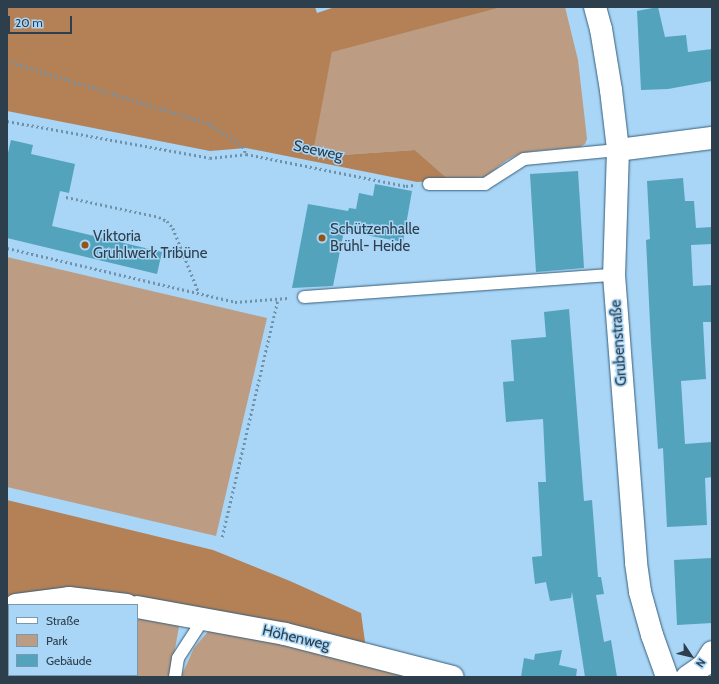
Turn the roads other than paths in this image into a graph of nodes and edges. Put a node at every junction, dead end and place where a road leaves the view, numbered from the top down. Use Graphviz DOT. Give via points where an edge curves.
graph roads {
  1 [pos="595,7"];
  2 [pos="712,138"];
  3 [pos="618,150"];
  4 [pos="429,184"];
  5 [pos="614,275"];
  6 [pos="304,297"];
  7 [pos="24,604"];
  8 [pos="118,604"];
  9 [pos="138,607"];
  10 [pos="204,618"];
  11 [pos="712,652"];
  12 [pos="175,677"];
  13 [pos="453,677"];
  14 [pos="667,677"];
  15 [pos="687,677"];
  1 -- 3 [label="street, Grubenstraße" via="611,90"];
  2 -- 3 [label="street"];
  3 -- 4 [label="lane" via="524,160 485,184"];
  3 -- 5 [label="street, Grubenstraße"];
  5 -- 6 [label="lane"];
  5 -- 14 [label="street, Grubenstraße" via="636,563 640,592"];
  7 -- 8 [label="street" via="69,598"];
  9 -- 10 [label="street, Höhenweg"];
  10 -- 12 [label="lane" via="178,658"];
  10 -- 13 [label="street, Höhenweg" via="285,634"];
  11 -- 15 [label="street" via="704,665"];
}
